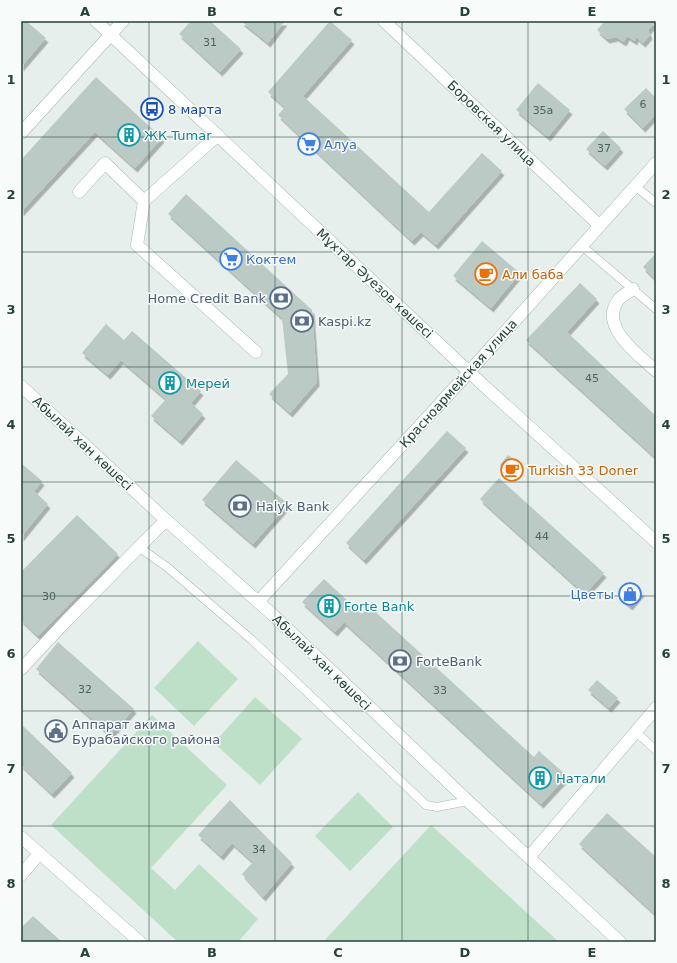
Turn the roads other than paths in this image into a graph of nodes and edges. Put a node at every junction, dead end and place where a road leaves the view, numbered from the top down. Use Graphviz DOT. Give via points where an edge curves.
graph roads {
  1 [pos="96,21"];
  2 [pos="123,21"];
  3 [pos="384,21"];
  4 [pos="110,34"];
  5 [pos="21,133"];
  6 [pos="218,135"];
  7 [pos="656,163"];
  8 [pos="635,186"];
  9 [pos="79,192"];
  10 [pos="144,200"];
  11 [pos="656,202"];
  12 [pos="600,226"];
  13 [pos="582,246"];
  14 [pos="632,289"];
  15 [pos="656,309"];
  16 [pos="256,352"];
  17 [pos="656,371"];
  18 [pos="469,372"];
  19 [pos="21,386"];
  20 [pos="166,520"];
  21 [pos="656,542"];
  22 [pos="140,548"];
  23 [pos="258,602"];
  24 [pos="21,669"];
  25 [pos="656,708"];
  26 [pos="636,732"];
  27 [pos="656,750"];
  28 [pos="468,801"];
  29 [pos="21,838"];
  30 [pos="39,854"];
  31 [pos="529,857"];
  32 [pos="21,875"];
  33 [pos="140,942"];
  34 [pos="620,942"];
  1 -- 4 [label="street, Мұхтар Әуезов көшесі"];
  2 -- 4 [label="street"];
  3 -- 12 [label="street, Боровская улица"];
  4 -- 5 [label="street"];
  4 -- 6 [label="street, Мұхтар Әуезов көшесі"];
  6 -- 10 [label="street"];
  6 -- 18 [label="street, Мұхтар Әуезов көшесі"];
  7 -- 8 [label="street, Красноармейская улица"];
  8 -- 11 [label="lane"];
  8 -- 12 [label="street, Красноармейская улица"];
  9 -- 10 [label="street" via="105,163"];
  10 -- 16 [label="street" via="137,245"];
  12 -- 13 [label="street, Красноармейская улица"];
  13 -- 14 [label="lane"];
  13 -- 18 [label="street, Красноармейская улица"];
  14 -- 15 [label="lane"];
  14 -- 17 [label="street" via="620,298 614,308 613,319 617,332"];
  18 -- 21 [label="street, Мұхтар Әуезов көшесі"];
  18 -- 23 [label="street, Красноармейская улица"];
  19 -- 20 [label="street, Абылай хан көшесі"];
  20 -- 22 [label="street"];
  20 -- 23 [label="street, Абылай хан көшесі"];
  22 -- 24 [label="street"];
  22 -- 28 [label="lane" via="167,567 252,640 426,805 438,807"];
  23 -- 28 [label="street, Абылай хан көшесі"];
  25 -- 26 [label="street"];
  26 -- 27 [label="lane"];
  26 -- 31 [label="street"];
  28 -- 31 [label="street, Абылай хан көшесі"];
  29 -- 30 [label="street"];
  30 -- 32 [label="street"];
  30 -- 33 [label="street"];
  31 -- 34 [label="street, Абылай хан көшесі"];
}
